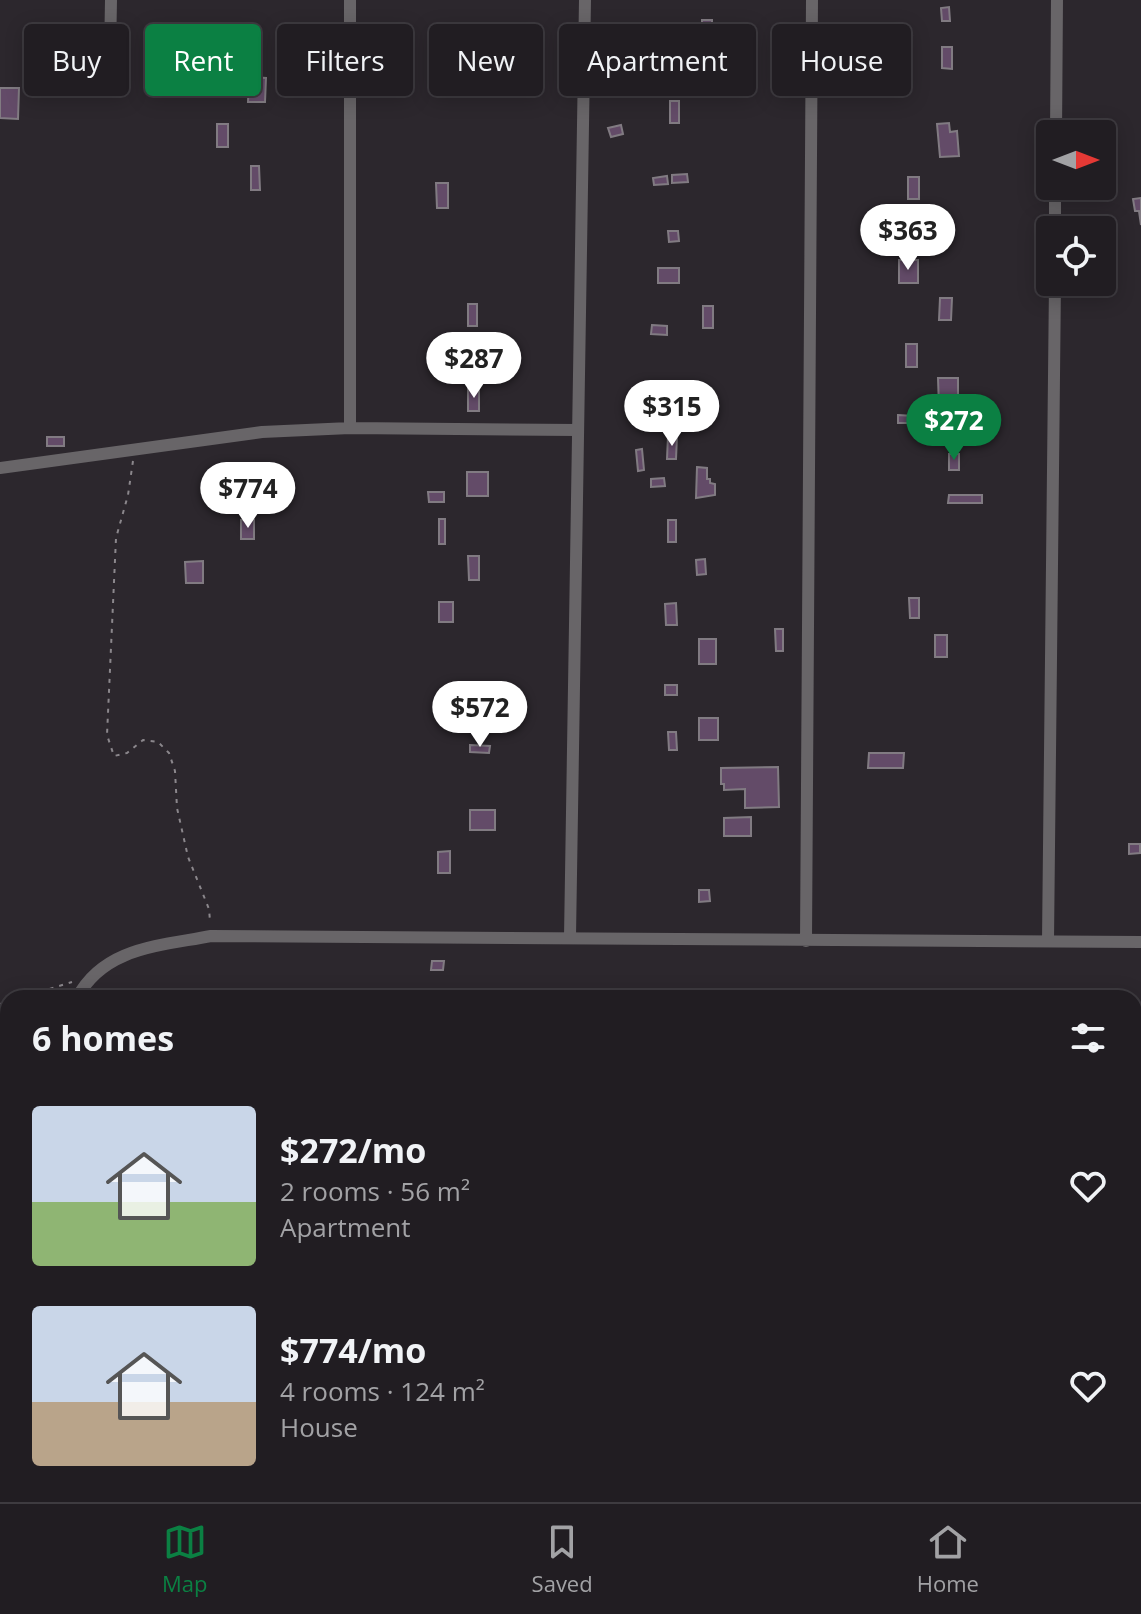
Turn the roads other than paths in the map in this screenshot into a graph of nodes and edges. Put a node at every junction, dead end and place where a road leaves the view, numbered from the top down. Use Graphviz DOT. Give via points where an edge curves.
graph roads {
  1 [pos="111,0"];
  2 [pos="350,0"];
  3 [pos="585,0"];
  4 [pos="812,0"];
  5 [pos="1057,0"];
  6 [pos="111,24"];
  7 [pos="1056,120"];
  8 [pos="1055,296"];
  9 [pos="350,428"];
  10 [pos="577,430"];
  11 [pos="0,468"];
  12 [pos="570,937"];
  13 [pos="806,941"];
  14 [pos="1048,941"];
  15 [pos="1141,942"];
  16 [pos="82,990"];
  1 -- 6 [label="street"];
  2 -- 9 [label="street"];
  3 -- 10 [label="street"];
  4 -- 13 [label="street"];
  5 -- 7 [label="street"];
  8 -- 14 [label="street"];
  9 -- 10 [label="street"];
  9 -- 11 [label="street" via="262,432"];
  10 -- 12 [label="street"];
  12 -- 13 [label="street"];
  12 -- 16 [label="street" via="211,936 119,956 89,977"];
  13 -- 14 [label="street"];
  14 -- 15 [label="street"];
}
